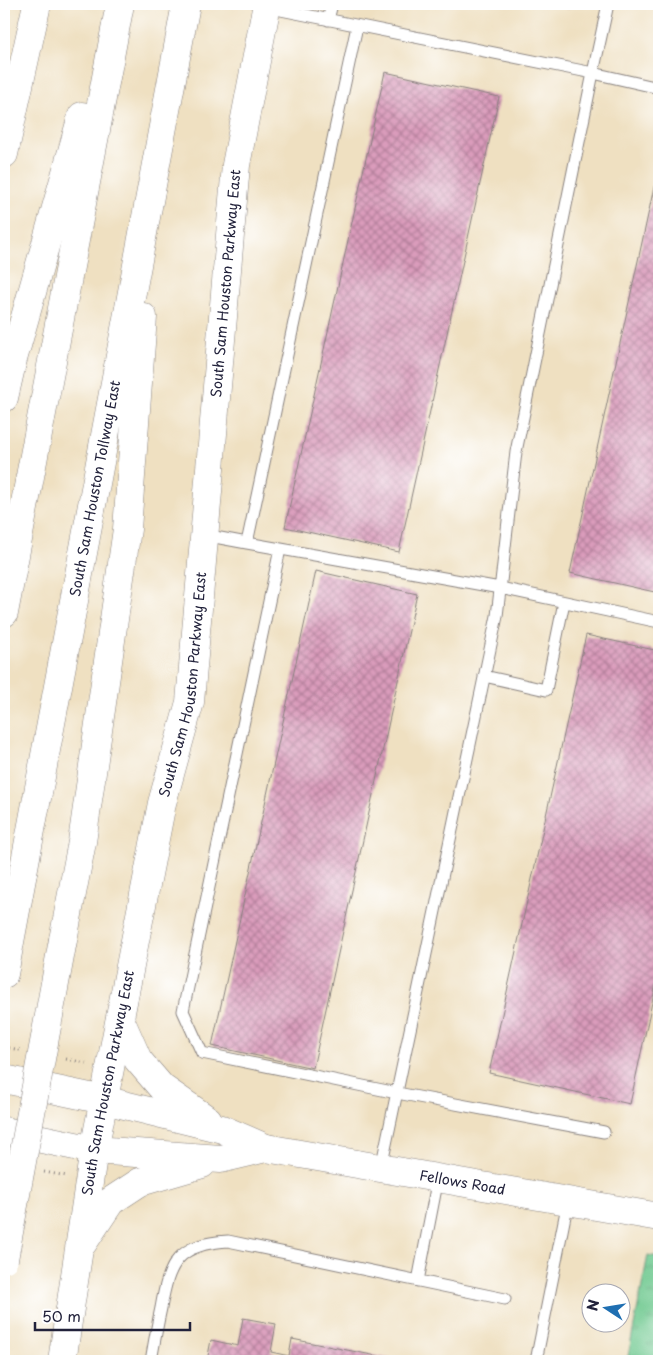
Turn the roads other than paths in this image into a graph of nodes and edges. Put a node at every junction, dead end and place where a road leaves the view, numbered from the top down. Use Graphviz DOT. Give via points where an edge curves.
graph roads {
  1 [pos="36,4"];
  2 [pos="113,4"];
  3 [pos="120,4"];
  4 [pos="186,4"];
  5 [pos="332,4"];
  6 [pos="608,4"];
  7 [pos="266,6"];
  8 [pos="328,20"];
  9 [pos="357,26"];
  10 [pos="593,73"];
  11 [pos="659,88"];
  12 [pos="4,154"];
  13 [pos="155,176"];
  14 [pos="4,398"];
  15 [pos="204,535"];
  16 [pos="247,543"];
  17 [pos="280,549"];
  18 [pos="500,588"];
  19 [pos="564,602"];
  20 [pos="4,613"];
  21 [pos="659,622"];
  22 [pos="484,676"];
  23 [pos="4,974"];
  24 [pos="120,1020"];
  25 [pos="4,1078"];
  26 [pos="397,1093"];
  27 [pos="104,1100"];
  28 [pos="222,1129"];
  29 [pos="4,1131"];
  30 [pos="604,1132"];
  31 [pos="266,1148"];
  32 [pos="94,1150"];
  33 [pos="220,1159"];
  34 [pos="381,1168"];
  35 [pos="438,1178"];
  36 [pos="569,1201"];
  37 [pos="659,1216"];
  38 [pos="79,1248"];
  39 [pos="4,1259"];
  40 [pos="418,1281"];
  41 [pos="505,1300"];
  42 [pos="62,1361"];
  43 [pos="151,1361"];
  44 [pos="536,1361"];
  1 -- 12 [label="main road"];
  2 -- 14 [label="main road"];
  3 -- 20 [label="main road"];
  4 -- 13 [label="main road, South Sam Houston Tollway East"];
  5 -- 8 [label="lane"];
  6 -- 10 [label="lane"];
  7 -- 8 [label="lane"];
  7 -- 15 [label="main road, South Sam Houston Parkway East" via="236,165"];
  8 -- 9 [label="lane"];
  9 -- 10 [label="lane"];
  9 -- 16 [label="lane"];
  10 -- 11 [label="lane"];
  10 -- 18 [label="lane" via="516,452"];
  13 -- 23 [label="main road, South Sam Houston Tollway East"];
  13 -- 39 [label="main road, bridge" via="127,529 82,842"];
  15 -- 16 [label="lane"];
  15 -- 24 [label="main road, South Sam Houston Parkway East" via="190,702 162,804"];
  16 -- 17 [label="lane"];
  17 -- 18 [label="lane"];
  17 -- 26 [label="lane" via="183,1011 202,1053"];
  18 -- 19 [label="lane"];
  18 -- 22 [label="lane"];
  19 -- 21 [label="lane"];
  19 -- 22 [label="lane" via="546,690"];
  22 -- 26 [label="lane"];
  24 -- 27 [label="main road, South Sam Houston Parkway East"];
  24 -- 28 [label="main road" via="138,1060 162,1088"];
  25 -- 27 [label="main road, Fellows Road"];
  26 -- 30 [label="lane"];
  26 -- 34 [label="lane"];
  27 -- 28 [label="main road, Fellows Road"];
  27 -- 32 [label="main road, South Sam Houston Parkway East"];
  28 -- 31 [label="main road, Fellows Road"];
  29 -- 32 [label="main road, Fellows Road"];
  31 -- 33 [label="main road, Fellows Road"];
  31 -- 34 [label="main road, Fellows Road"];
  32 -- 33 [label="main road, Fellows Road"];
  32 -- 38 [label="main road, South Sam Houston Parkway East"];
  33 -- 38 [label="main road" via="140,1182 111,1201"];
  34 -- 35 [label="main road, Fellows Road"];
  35 -- 36 [label="main road, Fellows Road"];
  35 -- 40 [label="lane"];
  36 -- 37 [label="main road, Fellows Road"];
  36 -- 44 [label="lane"];
  38 -- 42 [label="main road, South Sam Houston Parkway East"];
  40 -- 41 [label="lane"];
  40 -- 43 [label="lane" via="228,1241 191,1248 169,1272"];
}
